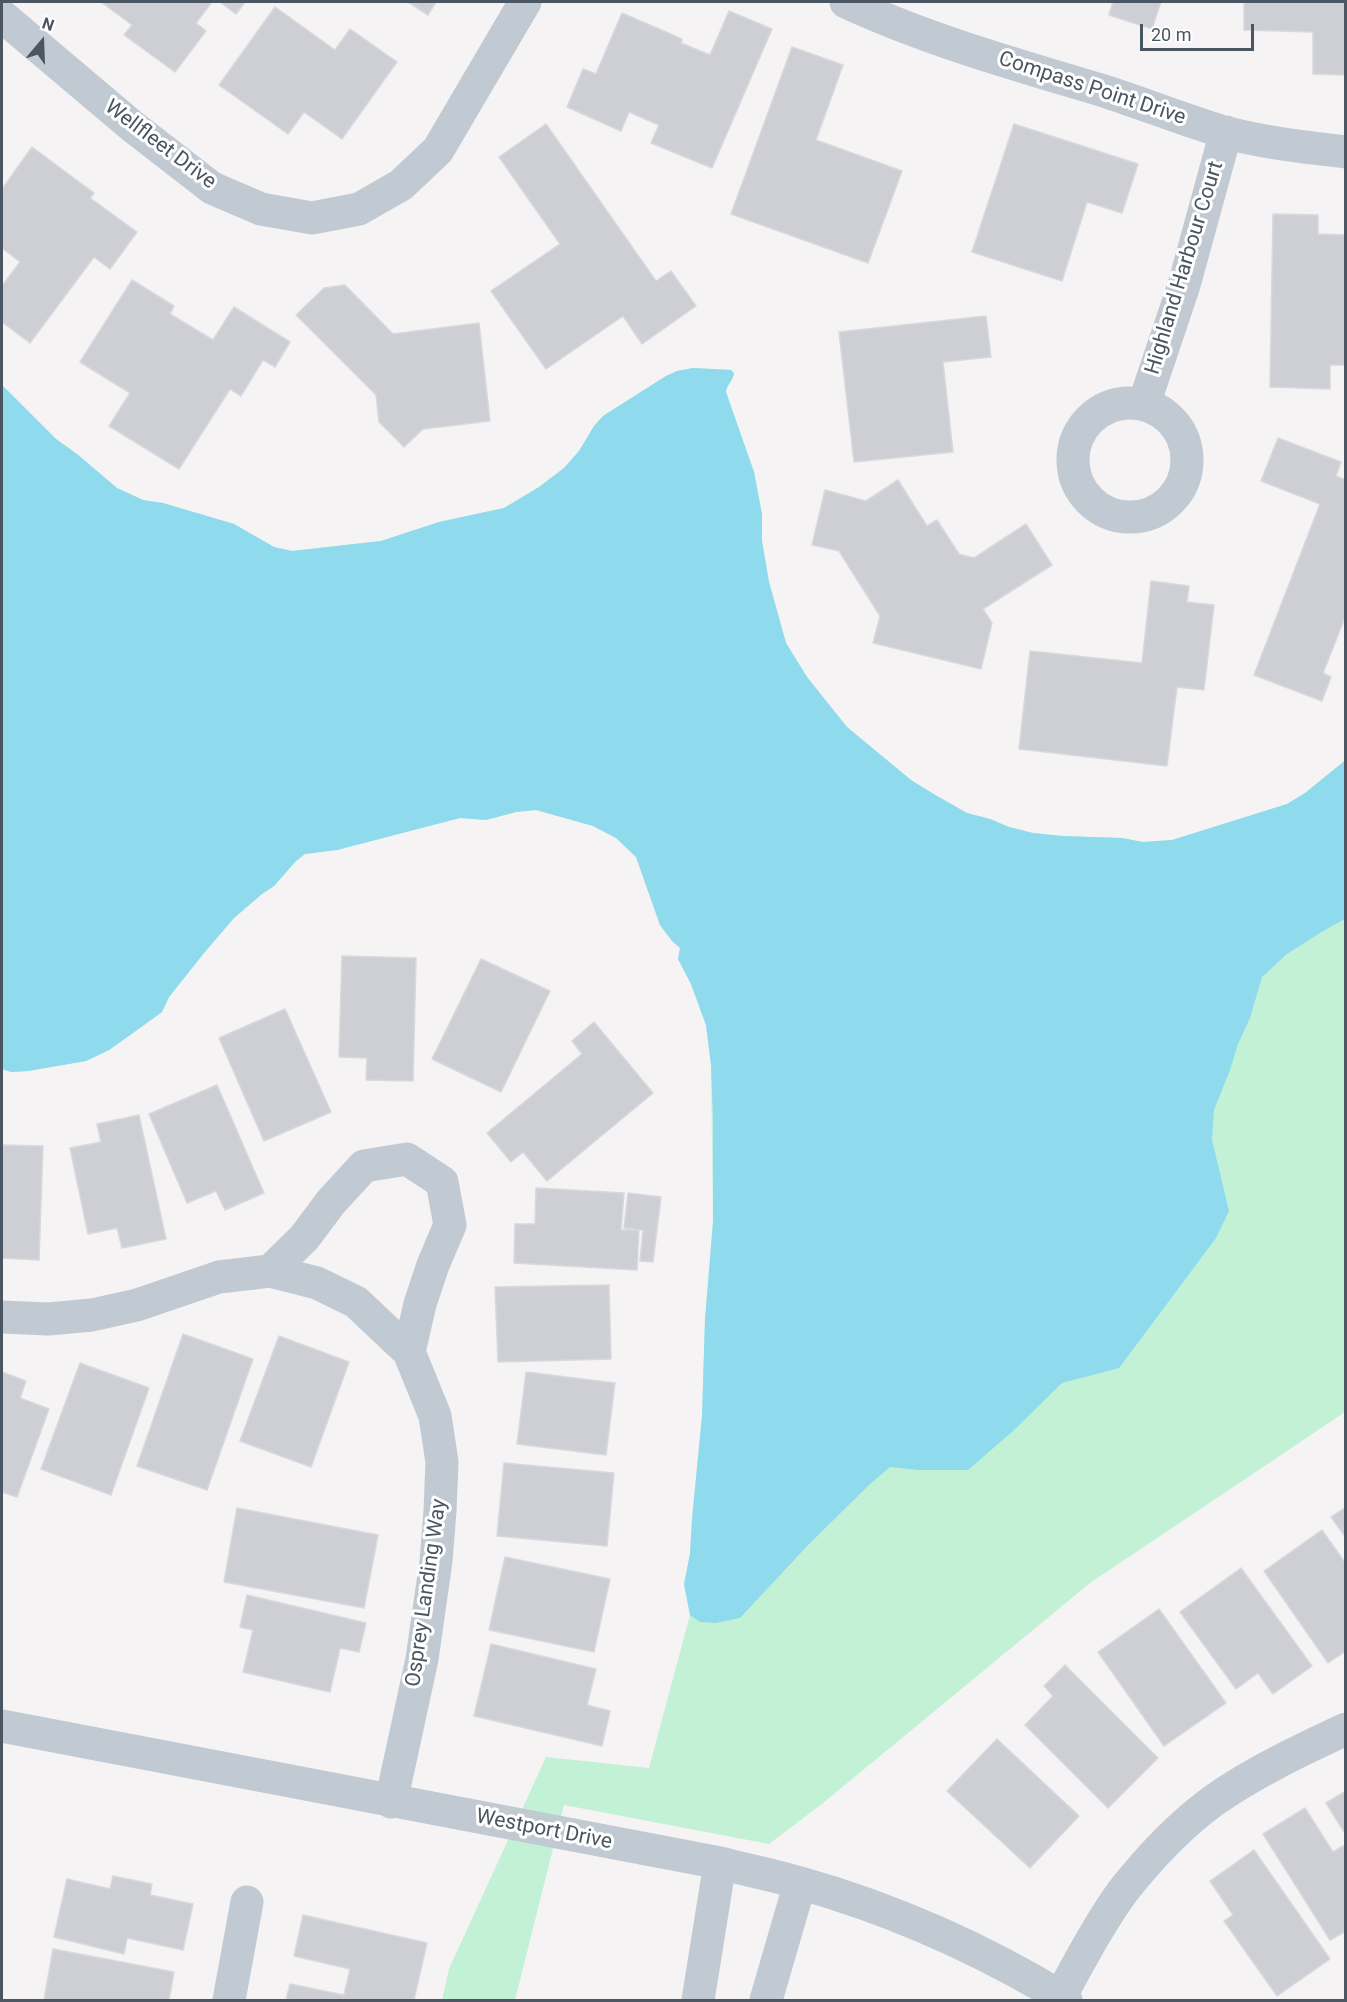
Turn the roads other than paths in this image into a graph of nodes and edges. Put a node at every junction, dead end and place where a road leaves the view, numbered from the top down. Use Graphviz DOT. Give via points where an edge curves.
graph roads {
  1 [pos="525,2"];
  2 [pos="846,2"];
  3 [pos="2,16"];
  4 [pos="1226,132"];
  5 [pos="1346,152"];
  6 [pos="1144,404"];
  7 [pos="270,1271"];
  8 [pos="2,1317"];
  9 [pos="410,1352"];
  10 [pos="2,1726"];
  11 [pos="1346,1729"];
  12 [pos="391,1802"];
  13 [pos="720,1863"];
  14 [pos="800,1883"];
  15 [pos="248,1902"];
  16 [pos="1063,1999"];
  17 [pos="229,2001"];
  18 [pos="698,2001"];
  19 [pos="766,2001"];
  1 -- 3 [label="street, Wellfleet Drive" via="438,150 401,185 359,209 312,218 261,209 212,188"];
  2 -- 4 [label="street, Compass Point Drive" via="992,58"];
  4 -- 5 [label="street, Compass Point Drive"];
  4 -- 6 [label="street, Highland Harbour Court" via="1184,285"];
  7 -- 8 [label="street, Osprey Landing Way" via="219,1278 92,1315 48,1319"];
  7 -- 9 [label="street, Osprey Landing Way" via="317,1283 356,1302"];
  7 -- 9 [label="street" via="304,1238 364,1166 407,1159 442,1182 450,1225 420,1304"];
  9 -- 12 [label="street, Osprey Landing Way" via="435,1416 442,1462 440,1511 422,1659"];
  10 -- 12 [label="street, Westport Drive"];
  11 -- 16 [label="street" via="1286,1757 1214,1801 1180,1829 1123,1892"];
  12 -- 13 [label="street, Westport Drive"];
  13 -- 14 [label="street, Westport Drive"];
  13 -- 18 [label="street"];
  14 -- 16 [label="street, Westport Drive" via="896,1916 986,1956"];
  14 -- 19 [label="street"];
  15 -- 17 [label="street"];
}
